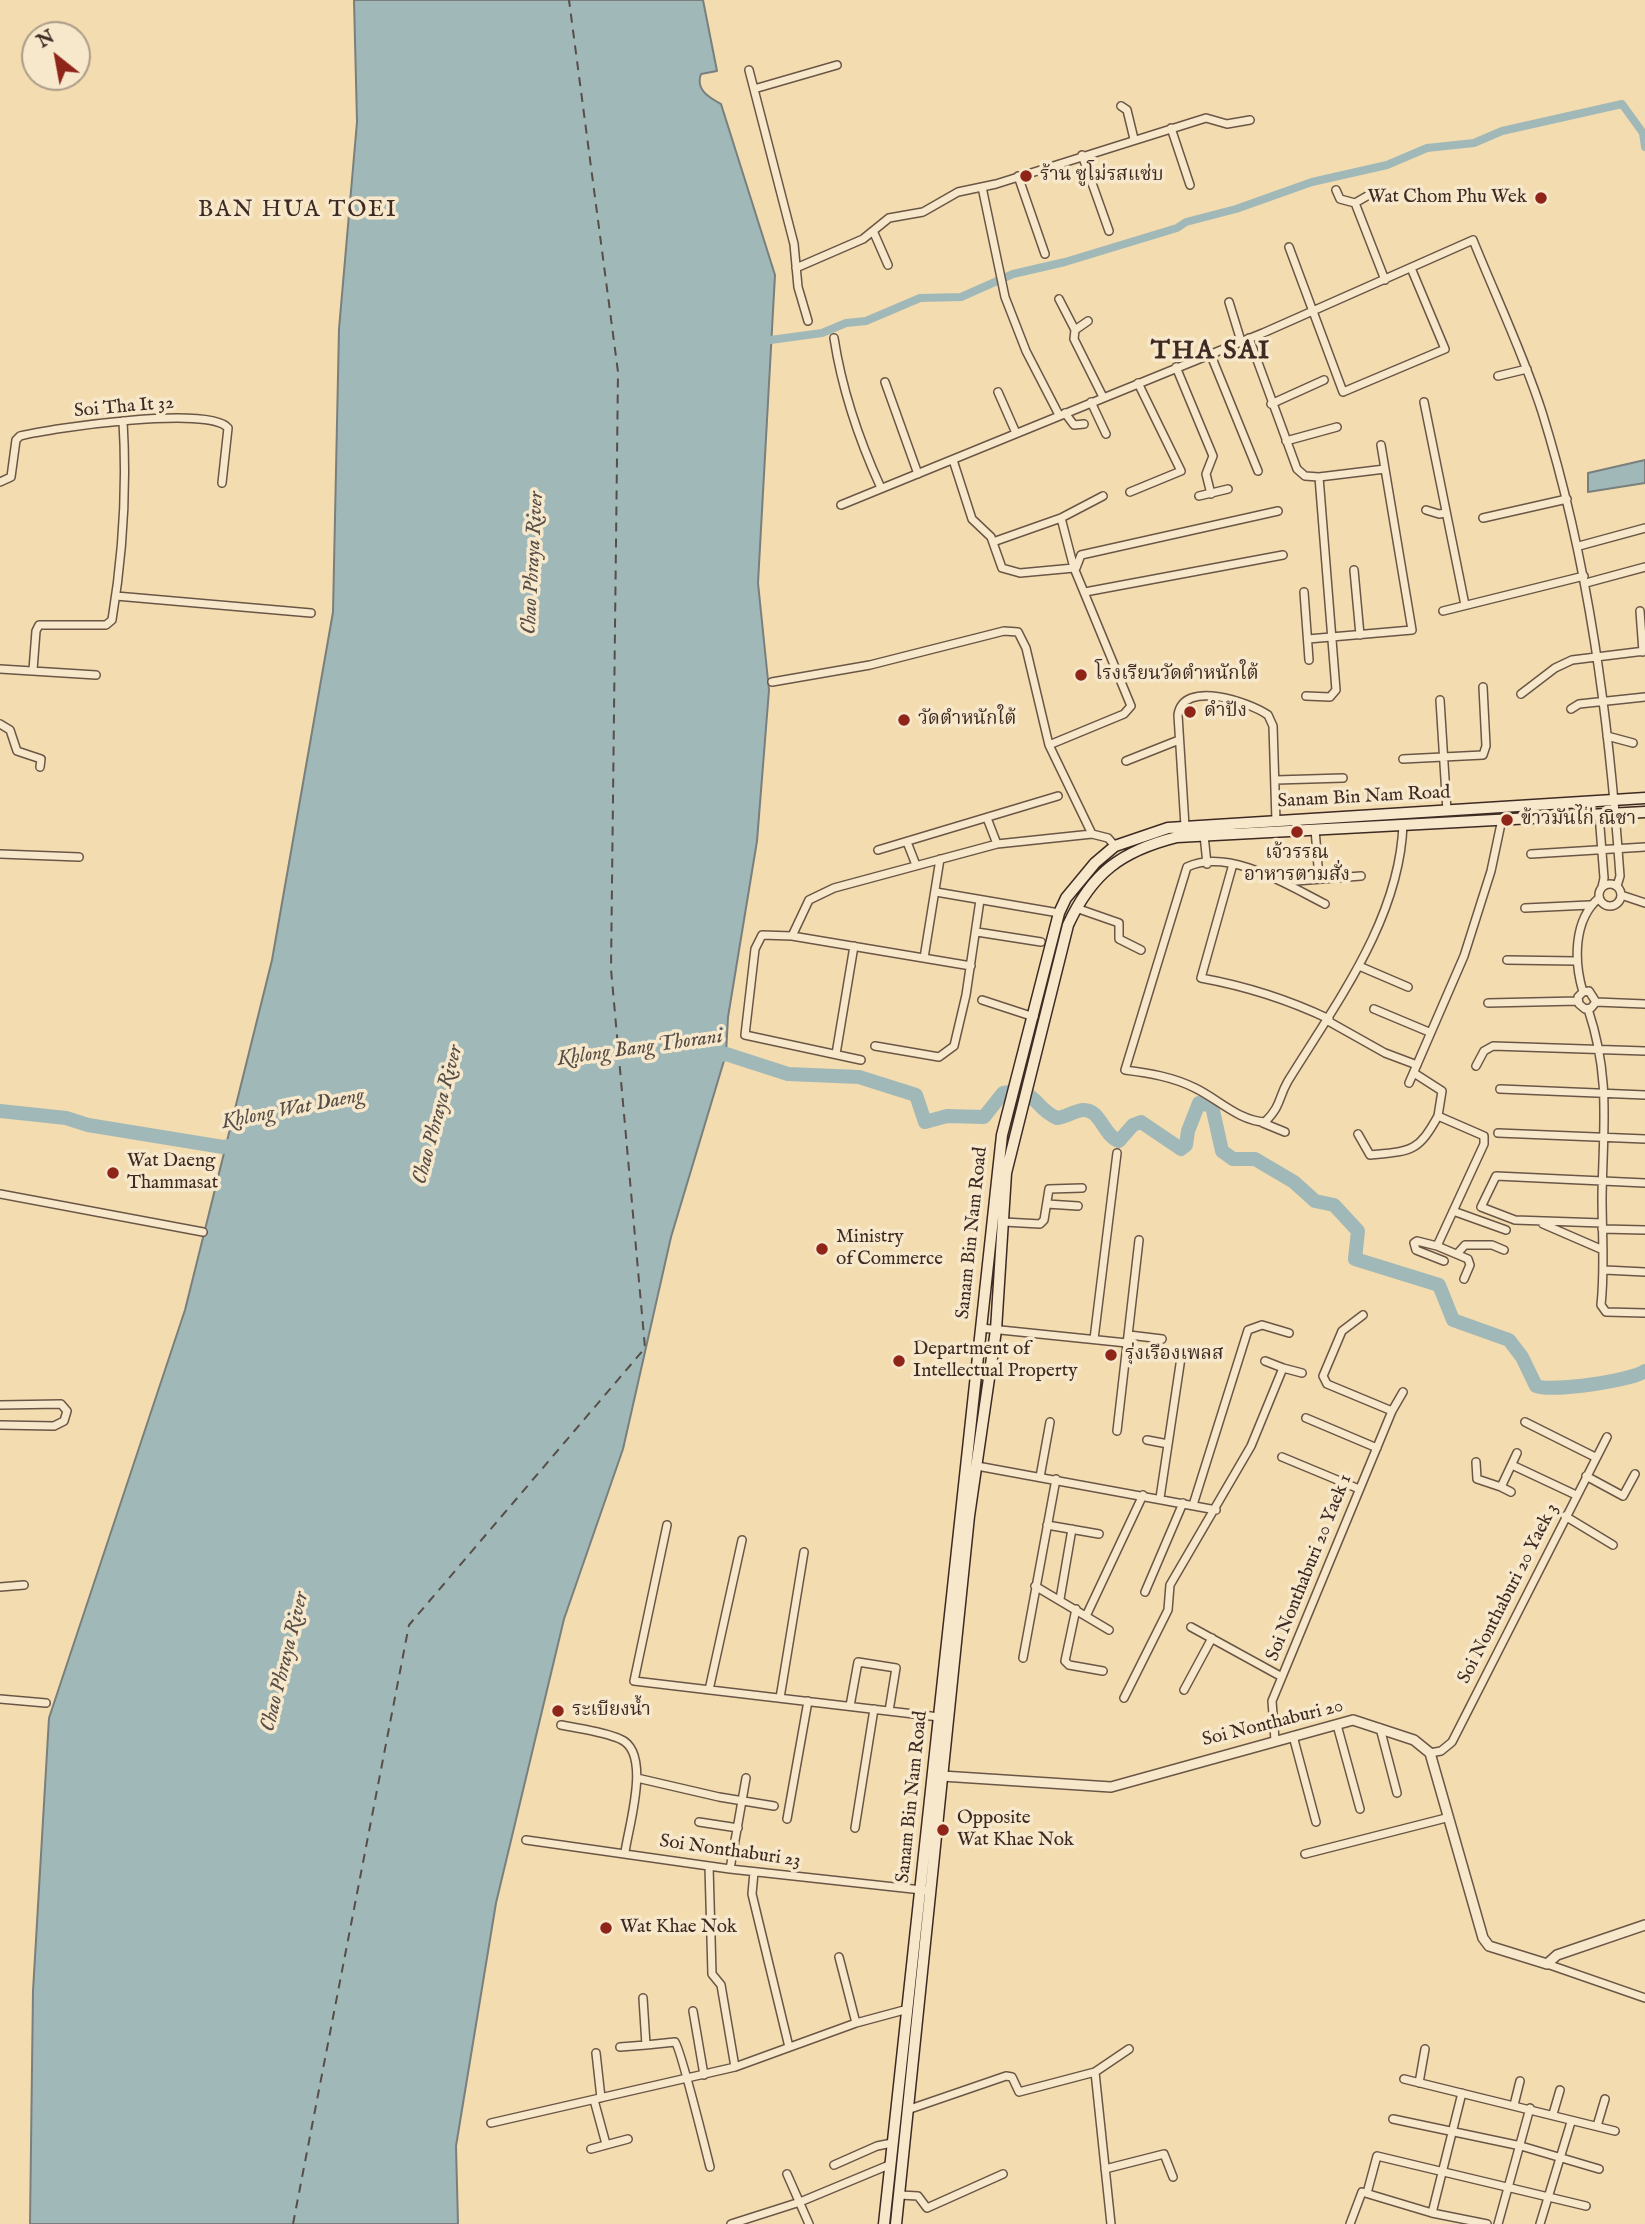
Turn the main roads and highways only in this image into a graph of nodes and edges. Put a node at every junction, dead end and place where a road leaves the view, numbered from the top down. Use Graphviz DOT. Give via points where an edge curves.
graph roads {
  1 [pos="1645,798"];
  2 [pos="1645,812"];
  3 [pos="1024,1078"];
  4 [pos="926,1891"];
  5 [pos="884,2224"];
  6 [pos="896,2224"];
  1 -- 3 [label="main road, Sanam Bin Nam Road" via="1185,826 1151,831 1115,846 1077,881 1059,913"];
  2 -- 3 [label="main road, Sanam Bin Nam Road" via="1177,837 1129,854 1099,876 1068,925"];
  3 -- 4 [label="main road, Sanam Bin Nam Road" via="1024,1100 1006,1173 996,1330"];
  3 -- 4 [label="main road, Sanam Bin Nam Road" via="1013,1097 997,1163 939,1717"];
  4 -- 5 [label="main road, Sanam Bin Nam Road"];
  4 -- 6 [label="main road, Sanam Bin Nam Road" via="910,2109"];
}
